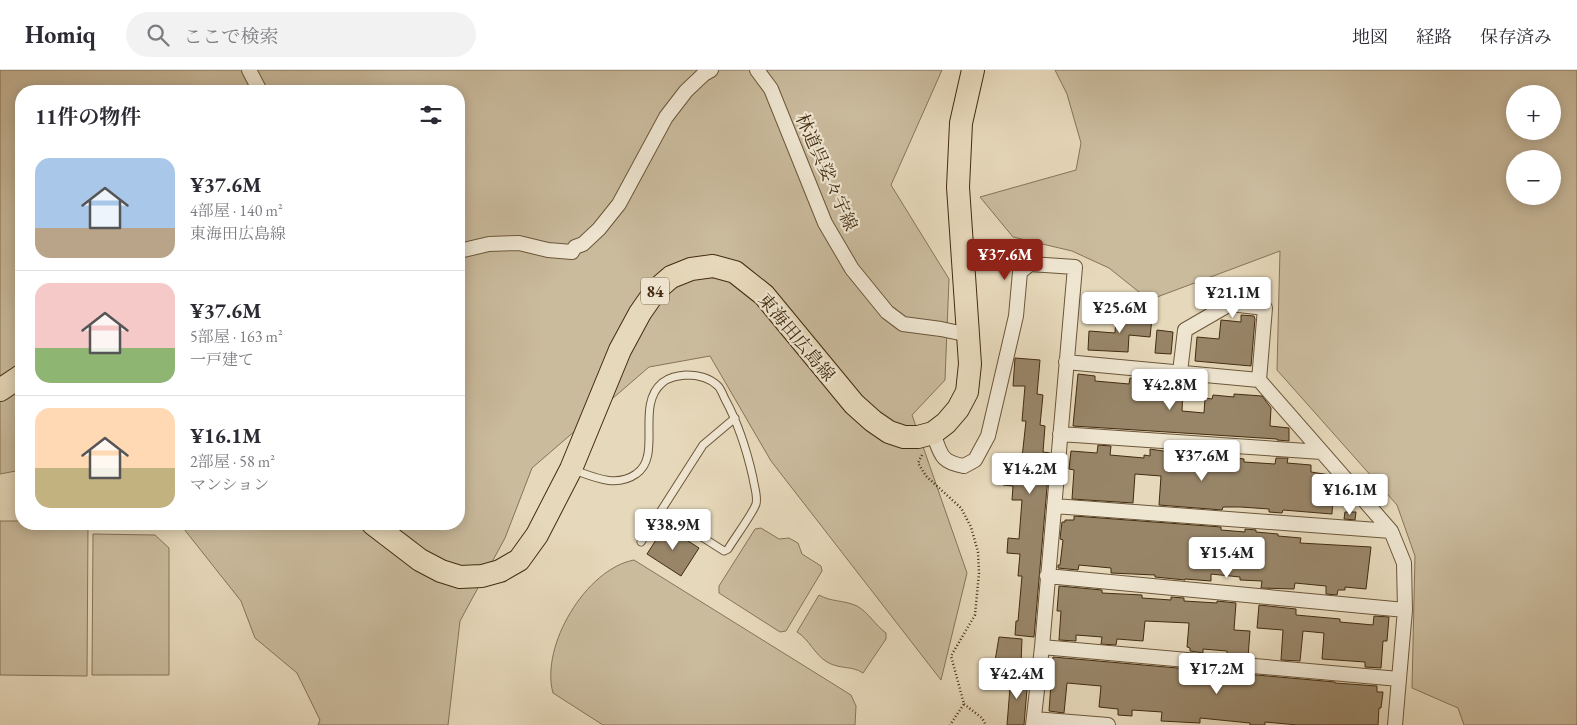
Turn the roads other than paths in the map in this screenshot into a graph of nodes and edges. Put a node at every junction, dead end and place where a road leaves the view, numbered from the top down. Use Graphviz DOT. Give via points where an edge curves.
graph roads {
  1 [pos="249,70"];
  2 [pos="711,70"];
  3 [pos="757,70"];
  4 [pos="973,70"];
  5 [pos="257,85"];
  6 [pos="465,250"];
  7 [pos="969,335"];
  8 [pos="1066,362"];
  9 [pos="1180,372"];
  10 [pos="15,380"];
  11 [pos="1259,380"];
  12 [pos="0,390"];
  13 [pos="735,418"];
  14 [pos="933,433"];
  15 [pos="1060,434"];
  16 [pos="1322,452"];
  17 [pos="571,469"];
  18 [pos="1054,506"];
  19 [pos="661,511"];
  20 [pos="381,530"];
  21 [pos="1391,531"];
  22 [pos="641,542"];
  23 [pos="1047,576"];
  24 [pos="1405,610"];
  25 [pos="1042,647"];
  26 [pos="1399,679"];
  27 [pos="1034,722"];
  28 [pos="1108,725"];
  29 [pos="1395,725"];
  1 -- 5 [label="street"];
  2 -- 6 [label="street" via="686,91 666,117 619,204 583,244 572,252 520,243 489,244"];
  3 -- 7 [label="street, 林道呉娑々宇線" via="771,89 825,223 852,269 887,312 903,324"];
  4 -- 7 [label="main road" via="961,123 958,178"];
  7 -- 14 [label="main road" via="967,392 958,409"];
  8 -- 9 [label="street"];
  8 -- 14 [label="street" via="1075,267 1030,264 1020,272 1016,316 991,427 975,460 964,466 952,464 942,457"];
  8 -- 15 [label="street"];
  9 -- 11 [label="street"];
  9 -- 11 [label="street" via="1185,330 1230,304 1265,308"];
  10 -- 12 [label="main road"];
  11 -- 16 [label="street"];
  13 -- 17 [label="lane" via="718,386 708,378 692,375 668,379 660,384 650,402 648,453 643,467 636,474 622,480 607,481"];
  13 -- 19 [label="lane" via="703,445"];
  13 -- 19 [label="lane" via="752,476 756,505 728,549 724,551"];
  14 -- 17 [label="main road, 東海田広島線 / 84" via="904,437 873,421 854,404 764,295 735,272 713,266 691,269 671,277 645,305 620,350"];
  15 -- 16 [label="street"];
  15 -- 18 [label="street"];
  16 -- 21 [label="street"];
  17 -- 20 [label="main road, 東海田広島線 / 84" via="524,554 500,571 460,577 441,571 413,555"];
  18 -- 21 [label="street"];
  18 -- 23 [label="street"];
  19 -- 22 [label="lane"];
  21 -- 24 [label="street" via="1404,564"];
  23 -- 24 [label="street"];
  23 -- 25 [label="street"];
  24 -- 26 [label="street"];
  25 -- 26 [label="street"];
  25 -- 27 [label="street"];
  26 -- 29 [label="street"];
  27 -- 28 [label="street"];
}
